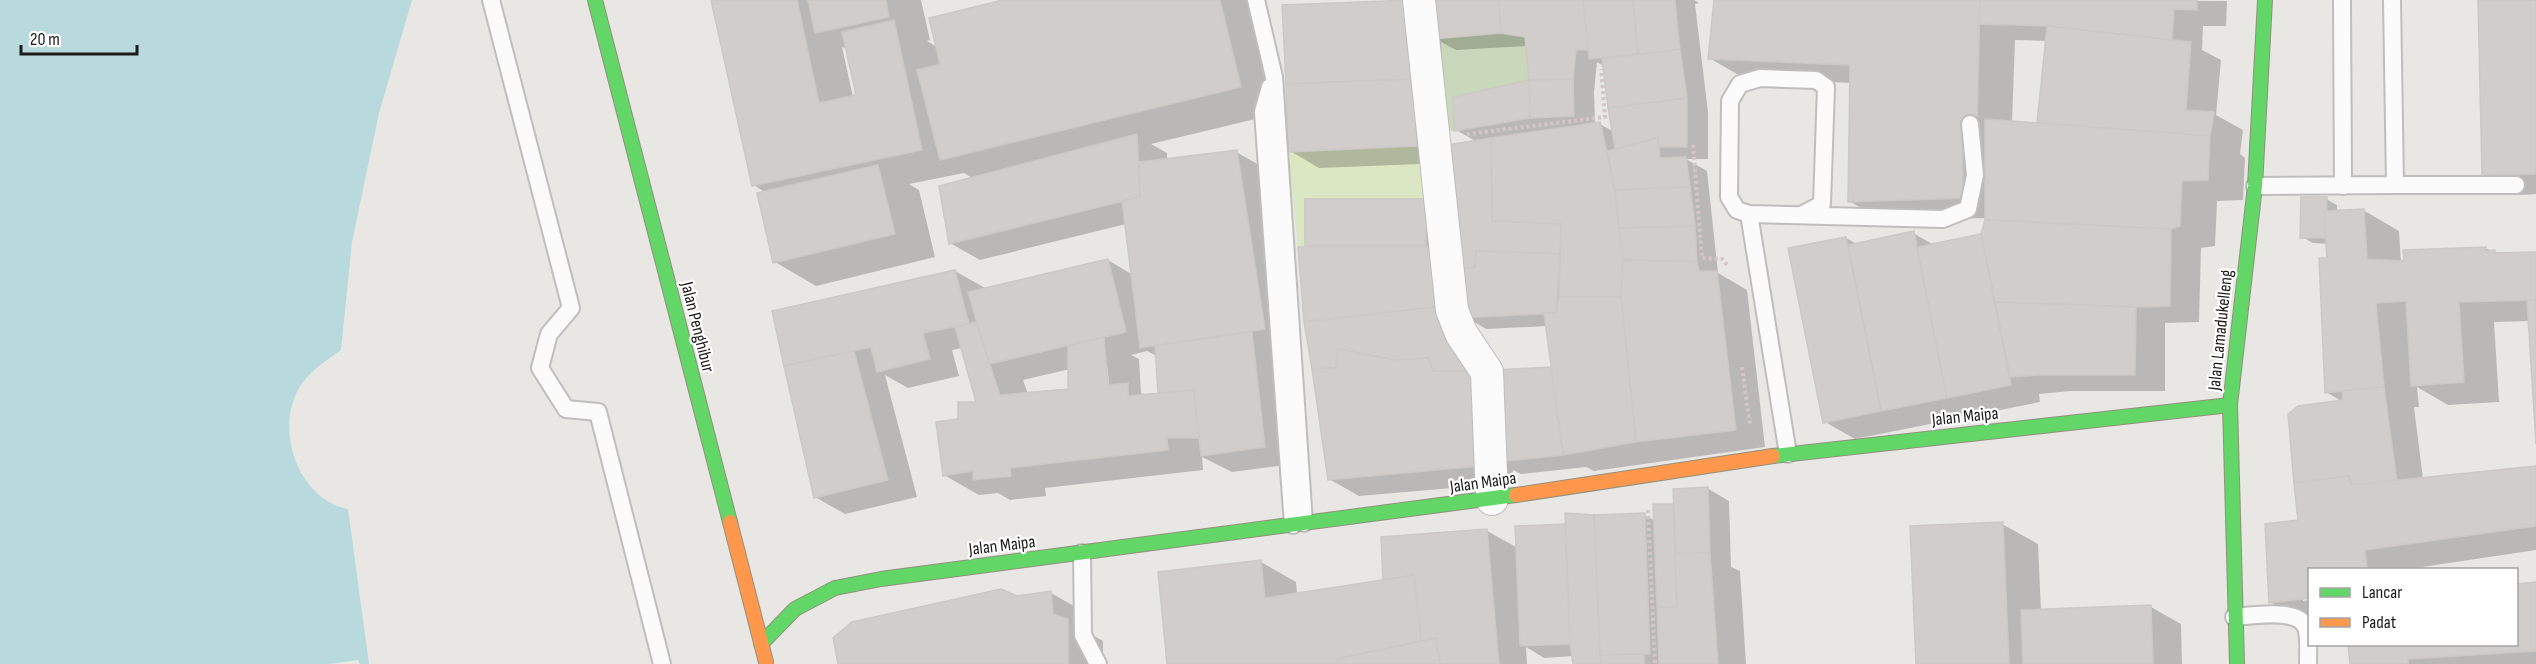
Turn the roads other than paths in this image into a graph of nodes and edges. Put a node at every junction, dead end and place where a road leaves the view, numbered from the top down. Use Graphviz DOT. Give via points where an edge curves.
graph roads {
  1 [pos="491,0"];
  2 [pos="595,0"];
  3 [pos="1256,0"];
  4 [pos="1419,0"];
  5 [pos="2265,0"];
  6 [pos="2342,0"];
  7 [pos="2392,0"];
  8 [pos="1970,124"];
  9 [pos="2395,184"];
  10 [pos="2516,184"];
  11 [pos="2255,186"];
  12 [pos="2343,186"];
  13 [pos="1749,214"];
  14 [pos="1803,214"];
  15 [pos="2230,405"];
  16 [pos="1788,454"];
  17 [pos="1492,499"];
  18 [pos="1298,524"];
  19 [pos="1082,553"];
  20 [pos="2234,617"];
  21 [pos="761,644"];
  22 [pos="662,664"];
  23 [pos="766,664"];
  24 [pos="1098,664"];
  25 [pos="2237,664"];
  26 [pos="2308,664"];
  1 -- 22 [label="lane" via="571,308 549,334 540,368 566,409 598,412"];
  2 -- 21 [label="street, Jalan Penghibur"];
  3 -- 18 [label="lane" via="1274,77 1263,112"];
  4 -- 17 [label="street" via="1452,310 1461,333 1487,372"];
  5 -- 11 [label="street, Jalan Lamadukelleng"];
  6 -- 12 [label="lane"];
  7 -- 9 [label="lane"];
  8 -- 14 [label="lane" via="1975,175 1968,209 1943,219"];
  9 -- 10 [label="lane"];
  9 -- 12 [label="lane"];
  11 -- 12 [label="lane"];
  11 -- 15 [label="street, Jalan Lamadukelleng"];
  13 -- 14 [label="lane"];
  13 -- 14 [label="lane" via="1737,210 1729,196 1730,101 1740,84 1760,78 1816,80 1826,87 1822,204"];
  13 -- 16 [label="lane"];
  15 -- 16 [label="street, Jalan Maipa"];
  15 -- 20 [label="street, Jalan Lamadukelleng"];
  16 -- 17 [label="street, Jalan Maipa"];
  17 -- 18 [label="street, Jalan Maipa"];
  18 -- 19 [label="street, Jalan Maipa"];
  19 -- 21 [label="street, Jalan Maipa" via="834,588 795,609"];
  19 -- 24 [label="lane" via="1083,635"];
  20 -- 25 [label="street, Jalan Lamadukelleng"];
  20 -- 26 [label="lane" via="2282,614 2301,620 2307,629"];
  21 -- 23 [label="street, Jalan Penghibur"];
}
